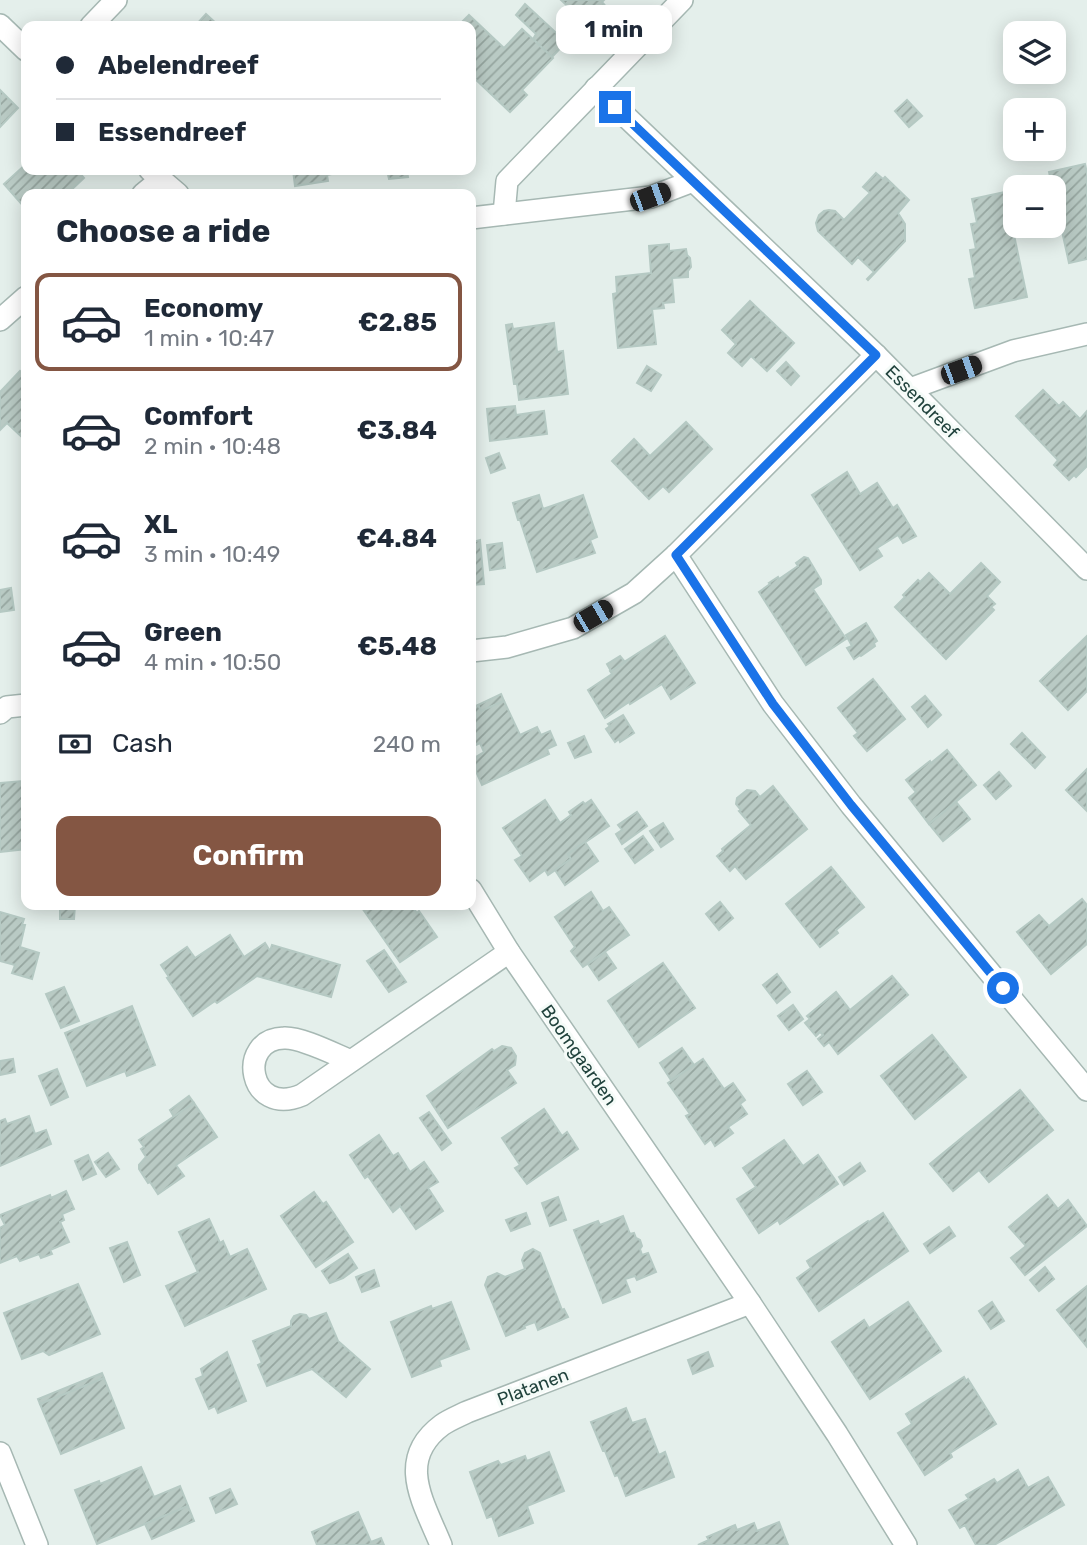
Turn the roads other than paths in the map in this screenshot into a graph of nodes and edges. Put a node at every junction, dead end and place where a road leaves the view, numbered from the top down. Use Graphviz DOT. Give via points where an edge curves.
graph roads {
  1 [pos="116,0"];
  2 [pos="682,0"];
  3 [pos="96,21"];
  4 [pos="0,25"];
  5 [pos="21,45"];
  6 [pos="596,88"];
  7 [pos="155,175"];
  8 [pos="693,181"];
  9 [pos="172,189"];
  10 [pos="504,214"];
  11 [pos="476,217"];
  12 [pos="21,301"];
  13 [pos="0,320"];
  14 [pos="1087,334"];
  15 [pos="876,355"];
  16 [pos="909,389"];
  17 [pos="676,555"];
  18 [pos="1087,569"];
  19 [pos="476,650"];
  20 [pos="21,706"];
  21 [pos="0,713"];
  22 [pos="476,898"];
  23 [pos="509,952"];
  24 [pos="351,1061"];
  25 [pos="1087,1090"];
  26 [pos="750,1303"];
  27 [pos="0,1453"];
  28 [pos="37,1545"];
  29 [pos="441,1545"];
  30 [pos="906,1545"];
  1 -- 3 [label="street"];
  2 -- 6 [label="street"];
  4 -- 5 [label="street"];
  6 -- 8 [label="street, Essendreef"];
  6 -- 10 [label="street" via="507,181"];
  7 -- 9 [label="street"];
  8 -- 10 [label="street" via="650,197"];
  8 -- 15 [label="street, Essendreef"];
  10 -- 11 [label="street"];
  12 -- 13 [label="street"];
  14 -- 16 [label="street" via="1013,351"];
  15 -- 16 [label="street, Essendreef"];
  15 -- 17 [label="street"];
  16 -- 18 [label="street, Essendreef"];
  17 -- 19 [label="street" via="634,593 573,628 507,647"];
  17 -- 25 [label="street" via="773,704"];
  20 -- 21 [label="street"];
  22 -- 23 [label="street, Boomgaarden"];
  23 -- 24 [label="street"];
  23 -- 26 [label="street, Boomgaarden"];
  26 -- 29 [label="street, Platanen" via="444,1423 421,1449 415,1470"];
  26 -- 30 [label="street"];
  27 -- 28 [label="street"];
}
